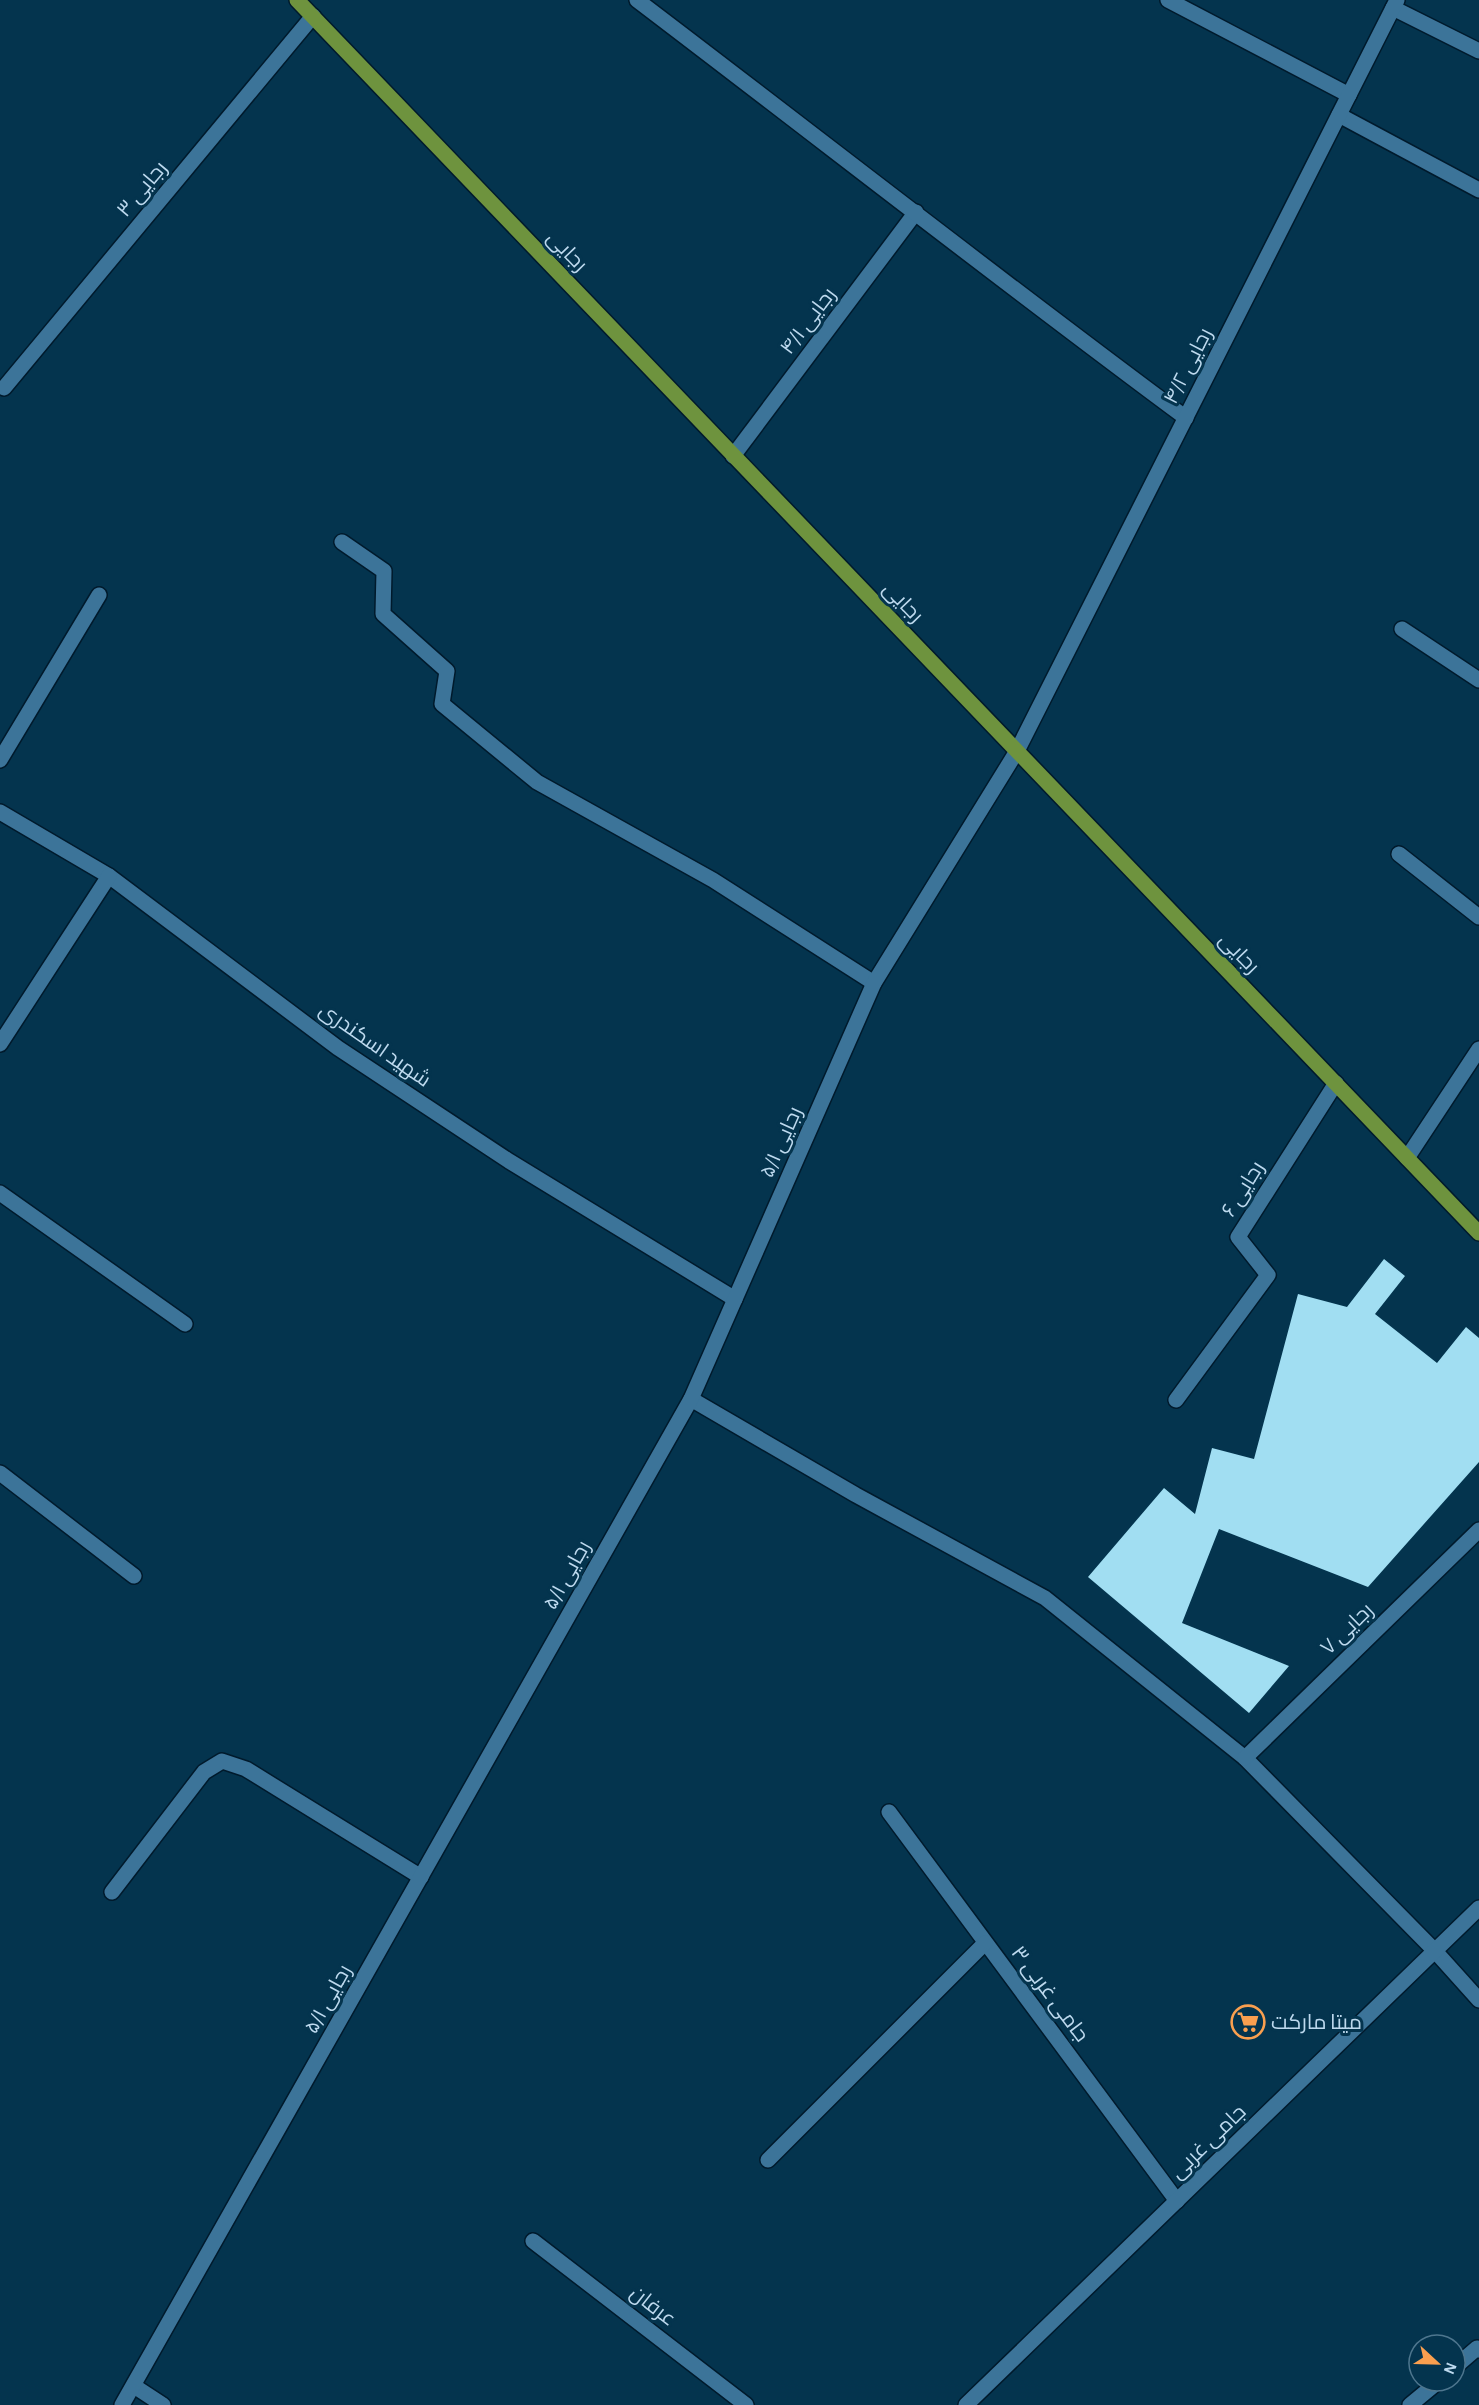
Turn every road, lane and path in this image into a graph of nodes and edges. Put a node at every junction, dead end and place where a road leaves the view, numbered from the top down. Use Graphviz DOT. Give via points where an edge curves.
graph roads {
  1 [pos="297,0"];
  2 [pos="637,0"];
  3 [pos="1168,0"];
  4 [pos="1395,4"];
  5 [pos="313,16"];
  6 [pos="1479,51"];
  7 [pos="1349,95"];
  8 [pos="1339,115"];
  9 [pos="1479,190"];
  10 [pos="916,212"];
  11 [pos="4,388"];
  12 [pos="1186,418"];
  13 [pos="734,456"];
  14 [pos="342,542"];
  15 [pos="99,595"];
  16 [pos="1402,629"];
  17 [pos="1479,680"];
  18 [pos="1017,751"];
  19 [pos="0,760"];
  20 [pos="0,812"];
  21 [pos="1399,854"];
  22 [pos="109,876"];
  23 [pos="1479,917"];
  24 [pos="874,983"];
  25 [pos="0,1044"];
  26 [pos="1479,1050"];
  27 [pos="1336,1083"];
  28 [pos="1407,1158"];
  29 [pos="0,1193"];
  30 [pos="1479,1233"];
  31 [pos="735,1299"];
  32 [pos="185,1324"];
  33 [pos="691,1399"];
  34 [pos="1176,1400"];
  35 [pos="0,1473"];
  36 [pos="1479,1530"];
  37 [pos="134,1576"];
  38 [pos="1245,1758"];
  39 [pos="889,1812"];
  40 [pos="422,1876"];
  41 [pos="112,1892"];
  42 [pos="1479,1908"];
  43 [pos="986,1943"];
  44 [pos="1435,1951"];
  45 [pos="1479,2000"];
  46 [pos="768,2160"];
  47 [pos="1177,2201"];
  48 [pos="533,2241"];
  49 [pos="1479,2350"];
  50 [pos="1467,2357"];
  51 [pos="134,2386"];
  52 [pos="1424,2393"];
  53 [pos="122,2405"];
  54 [pos="163,2405"];
  55 [pos="746,2405"];
  56 [pos="966,2405"];
  57 [pos="1410,2405"];
  1 -- 5 [label="main road, رجایی"];
  2 -- 10 [label="street"];
  3 -- 7 [label="street"];
  4 -- 6 [label="street"];
  4 -- 7 [label="street, رجایی ۴/۲"];
  5 -- 11 [label="street, رجایی ۳"];
  5 -- 13 [label="main road, رجایی"];
  7 -- 8 [label="street, رجایی ۴/۲"];
  8 -- 9 [label="street"];
  8 -- 12 [label="street, رجایی ۴/۲"];
  10 -- 12 [label="street" via="1021,296"];
  10 -- 13 [label="street, رجایی ۴/۱"];
  12 -- 18 [label="street, رجایی ۴/۲"];
  13 -- 18 [label="main road, رجایی"];
  14 -- 24 [label="street" via="384,570 383,614 447,670 442,704 537,782 713,880"];
  15 -- 19 [label="street"];
  16 -- 17 [label="street"];
  18 -- 24 [label="street, رجایی ۵/۱"];
  18 -- 27 [label="main road, رجایی"];
  20 -- 22 [label="street, شهید اسکندری"];
  21 -- 23 [label="street"];
  22 -- 25 [label="street"];
  22 -- 31 [label="street, شهید اسکندری" via="338,1048 509,1161"];
  24 -- 31 [label="street, رجایی ۵/۱"];
  26 -- 28 [label="street"];
  27 -- 28 [label="main road, رجایی"];
  27 -- 34 [label="street, رجایی ۶" via="1238,1237 1268,1275"];
  28 -- 30 [label="main road, رجایی"];
  29 -- 32 [label="street"];
  31 -- 33 [label="street, رجایی ۵/۱"];
  33 -- 38 [label="street" via="1045,1598"];
  33 -- 40 [label="street, رجایی ۵/۱"];
  35 -- 37 [label="street"];
  36 -- 38 [label="street, رجایی ۷"];
  38 -- 44 [label="street"];
  39 -- 43 [label="street, جامی غربی ۳"];
  40 -- 41 [label="street" via="246,1769 222,1761 204,1772"];
  40 -- 51 [label="street, رجایی ۵/۱"];
  42 -- 44 [label="street, جامی غربی"];
  43 -- 46 [label="street"];
  43 -- 47 [label="street, جامی غربی ۳"];
  44 -- 45 [label="street"];
  44 -- 47 [label="street, جامی غربی"];
  47 -- 56 [label="street, جامی غربی"];
  48 -- 55 [label="street, عرفان"];
  49 -- 50 [label="street"];
  51 -- 53 [label="street, رجایی ۵/۱"];
  51 -- 54 [label="street"];
  52 -- 57 [label="street"];
}
